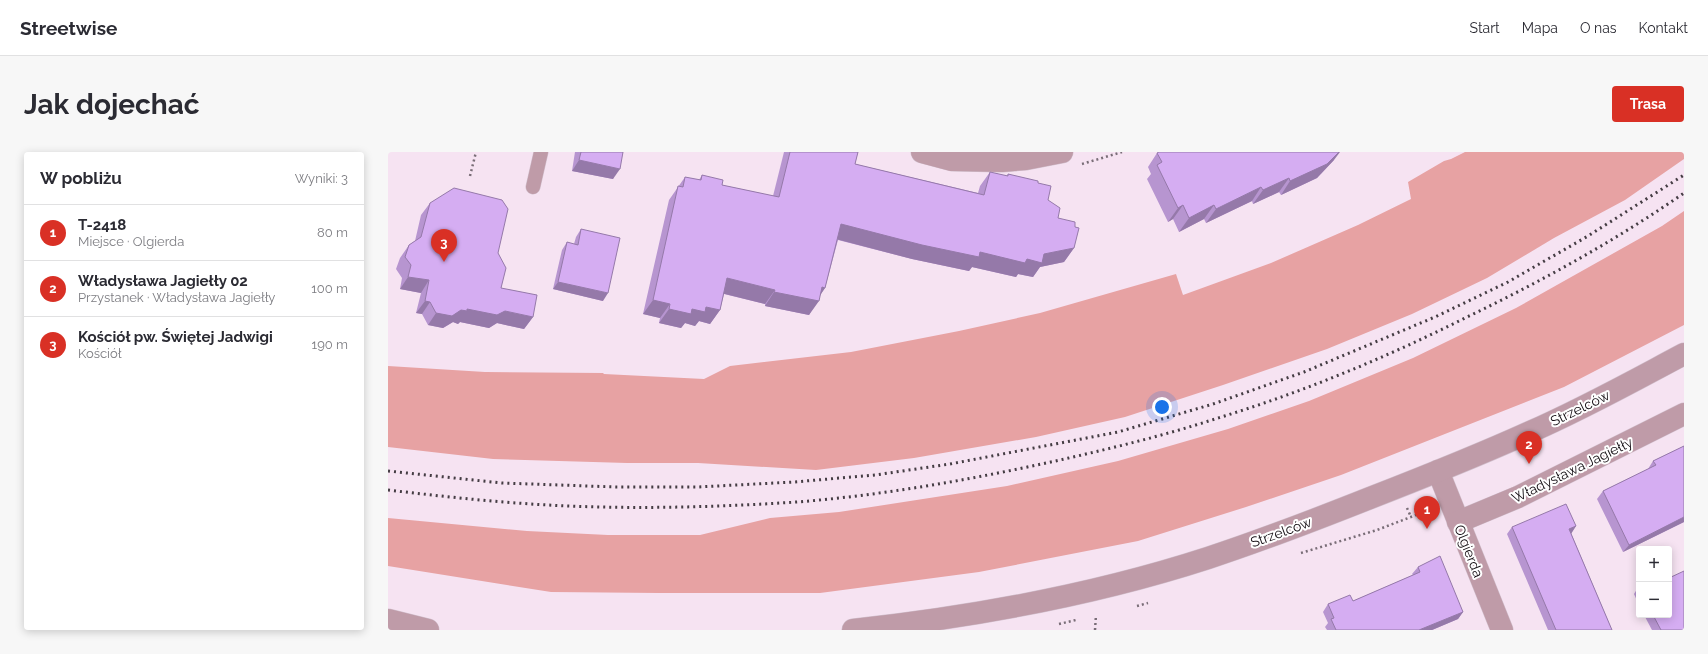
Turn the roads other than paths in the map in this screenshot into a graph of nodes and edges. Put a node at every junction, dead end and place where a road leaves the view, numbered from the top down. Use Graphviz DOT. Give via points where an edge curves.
graph roads {
  1 [pos="541,152"];
  2 [pos="922,152"];
  3 [pos="1062,152"];
  4 [pos="534,188"];
  5 [pos="1684,354"];
  6 [pos="1684,414"];
  7 [pos="1438,472"];
  8 [pos="1458,522"];
  9 [pos="388,620"];
  10 [pos="891,628"];
  11 [pos="428,630"];
  12 [pos="853,630"];
  13 [pos="1502,630"];
  1 -- 4 [label="lane"];
  2 -- 3 [label="street" via="952,160 1002,161"];
  5 -- 7 [label="street, Strzelców" via="1600,399"];
  6 -- 8 [label="street, Władysława Jagiełły" via="1518,497"];
  7 -- 8 [label="street, Olgierda"];
  7 -- 10 [label="street, Strzelców" via="1208,558 1030,603"];
  8 -- 13 [label="street, Olgierda"];
  9 -- 11 [label="street"];
  10 -- 12 [label="street, Strzelców"];
}
